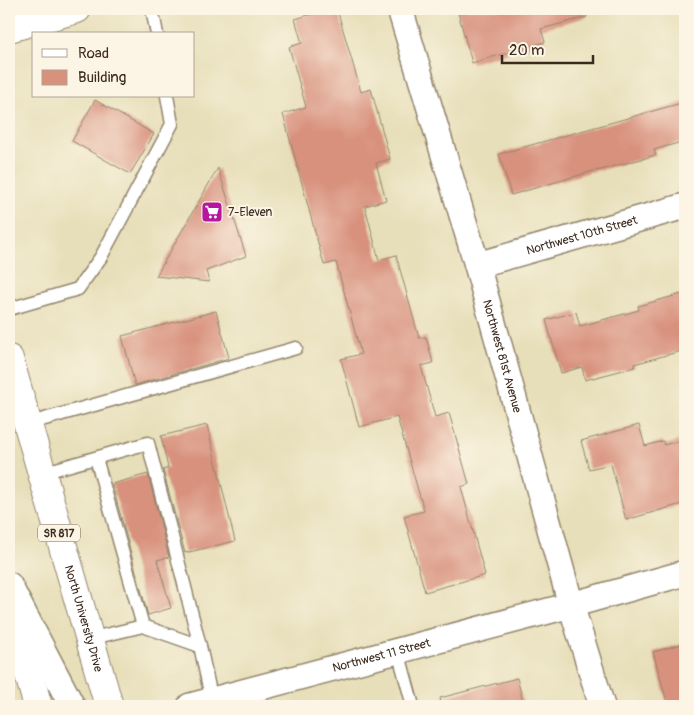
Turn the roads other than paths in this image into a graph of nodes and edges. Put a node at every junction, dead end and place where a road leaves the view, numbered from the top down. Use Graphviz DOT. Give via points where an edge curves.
graph roads {
  1 [pos="77,9"];
  2 [pos="152,9"];
  3 [pos="400,9"];
  4 [pos="9,28"];
  5 [pos="157,32"];
  6 [pos="168,98"];
  7 [pos="685,206"];
  8 [pos="478,265"];
  9 [pos="9,309"];
  10 [pos="296,348"];
  11 [pos="9,359"];
  12 [pos="28,424"];
  13 [pos="96,458"];
  14 [pos="42,473"];
  15 [pos="685,573"];
  16 [pos="9,585"];
  17 [pos="9,606"];
  18 [pos="571,606"];
  19 [pos="143,626"];
  20 [pos="90,638"];
  21 [pos="200,646"];
  22 [pos="398,651"];
  23 [pos="201,704"];
  24 [pos="38,706"];
  25 [pos="72,706"];
  26 [pos="109,706"];
  27 [pos="413,706"];
  28 [pos="602,706"];
  1 -- 4 [label="main road"];
  2 -- 5 [label="lane"];
  3 -- 8 [label="street, Northwest 81st Avenue"];
  6 -- 9 [label="lane" via="172,124 101,257 78,289"];
  7 -- 8 [label="street, Northwest 10th Street"];
  8 -- 18 [label="street, Northwest 81st Avenue"];
  10 -- 12 [label="lane"];
  11 -- 12 [label="main road, North University Drive / SR 817"];
  12 -- 14 [label="main road, North University Drive / SR 817"];
  13 -- 14 [label="lane"];
  13 -- 19 [label="lane"];
  13 -- 21 [label="lane" via="148,444"];
  14 -- 20 [label="main road, North University Drive / SR 817"];
  15 -- 18 [label="street, Northwest 11 Street"];
  16 -- 25 [label="street"];
  17 -- 24 [label="main road"];
  18 -- 22 [label="street, Northwest 11 Street"];
  18 -- 28 [label="street, Northwest 81st Avenue"];
  19 -- 20 [label="lane"];
  19 -- 21 [label="lane"];
  20 -- 26 [label="main road, North University Drive / SR 817"];
  21 -- 23 [label="lane"];
  22 -- 23 [label="street, Northwest 11 Street"];
  22 -- 27 [label="lane"];
}
